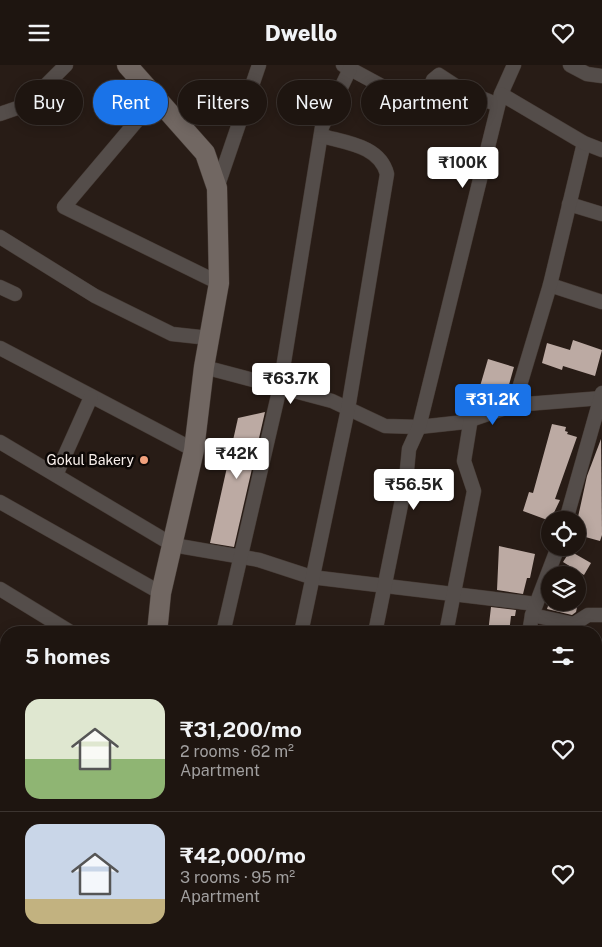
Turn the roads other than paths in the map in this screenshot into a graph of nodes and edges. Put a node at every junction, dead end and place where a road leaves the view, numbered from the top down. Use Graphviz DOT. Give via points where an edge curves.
graph roads {
  1 [pos="66,65"];
  2 [pos="128,65"];
  3 [pos="259,65"];
  4 [pos="514,65"];
  5 [pos="570,65"];
  6 [pos="346,67"];
  7 [pos="602,76"];
  8 [pos="142,80"];
  9 [pos="500,100"];
  10 [pos="168,110"];
  11 [pos="0,114"];
  12 [pos="133,125"];
  13 [pos="322,136"];
  14 [pos="584,143"];
  15 [pos="602,150"];
  16 [pos="217,188"];
  17 [pos="569,204"];
  18 [pos="602,214"];
  19 [pos="0,237"];
  20 [pos="219,283"];
  21 [pos="550,285"];
  22 [pos="0,287"];
  23 [pos="14,294"];
  24 [pos="602,302"];
  25 [pos="208,338"];
  26 [pos="0,348"];
  27 [pos="204,367"];
  28 [pos="280,387"];
  29 [pos="602,396"];
  30 [pos="91,397"];
  31 [pos="514,405"];
  32 [pos="348,409"];
  33 [pos="471,418"];
  34 [pos="419,427"];
  35 [pos="0,442"];
  36 [pos="194,450"];
  37 [pos="56,475"];
  38 [pos="0,502"];
  39 [pos="569,511"];
  40 [pos="172,545"];
  41 [pos="555,556"];
  42 [pos="240,557"];
  43 [pos="311,577"];
  44 [pos="385,587"];
  45 [pos="0,589"];
  46 [pos="162,593"];
  47 [pos="452,594"];
  48 [pos="534,610"];
  49 [pos="602,615"];
  50 [pos="61,626"];
  51 [pos="158,626"];
  52 [pos="225,626"];
  53 [pos="302,626"];
  54 [pos="376,626"];
  55 [pos="447,626"];
  56 [pos="531,626"];
  1 -- 11 [label="street" via="26,105"];
  2 -- 8 [label="main road"];
  3 -- 16 [label="street"];
  4 -- 9 [label="street"];
  5 -- 7 [label="street"];
  6 -- 9 [label="street" via="415,104 425,100 433,80 439,75 462,90"];
  6 -- 13 [label="street" via="322,127"];
  9 -- 14 [label="street"];
  9 -- 34 [label="street"];
  10 -- 16 [label="main road" via="205,153"];
  12 -- 20 [label="street" via="64,207"];
  13 -- 28 [label="street"];
  13 -- 32 [label="street" via="374,152 388,174"];
  14 -- 15 [label="street"];
  14 -- 17 [label="street"];
  16 -- 20 [label="main road"];
  17 -- 18 [label="street"];
  17 -- 21 [label="street"];
  19 -- 25 [label="street" via="95,296 146,321 172,333"];
  20 -- 25 [label="main road"];
  21 -- 24 [label="street"];
  21 -- 31 [label="street"];
  22 -- 23 [label="street"];
  25 -- 27 [label="main road"];
  26 -- 30 [label="street"];
  27 -- 28 [label="street"];
  27 -- 36 [label="main road"];
  28 -- 32 [label="street" via="332,401"];
  28 -- 42 [label="street"];
  29 -- 31 [label="street"];
  29 -- 39 [label="street"];
  30 -- 36 [label="street"];
  30 -- 37 [label="street"];
  31 -- 33 [label="street"];
  32 -- 34 [label="street" via="385,426"];
  32 -- 43 [label="street"];
  33 -- 34 [label="street" via="465,422"];
  33 -- 47 [label="street" via="464,461 474,491"];
  34 -- 44 [label="street" via="409,449"];
  35 -- 37 [label="street"];
  36 -- 40 [label="main road"];
  37 -- 40 [label="street"];
  38 -- 46 [label="street"];
  40 -- 42 [label="street"];
  40 -- 46 [label="main road"];
  41 -- 48 [label="street"];
  42 -- 43 [label="street"];
  42 -- 52 [label="street"];
  43 -- 44 [label="street"];
  43 -- 53 [label="street"];
  44 -- 47 [label="street"];
  44 -- 54 [label="street"];
  45 -- 50 [label="street"];
  46 -- 51 [label="main road"];
  47 -- 48 [label="street"];
  47 -- 55 [label="street"];
  48 -- 49 [label="street" via="574,624 588,615"];
  48 -- 56 [label="street"];
}
